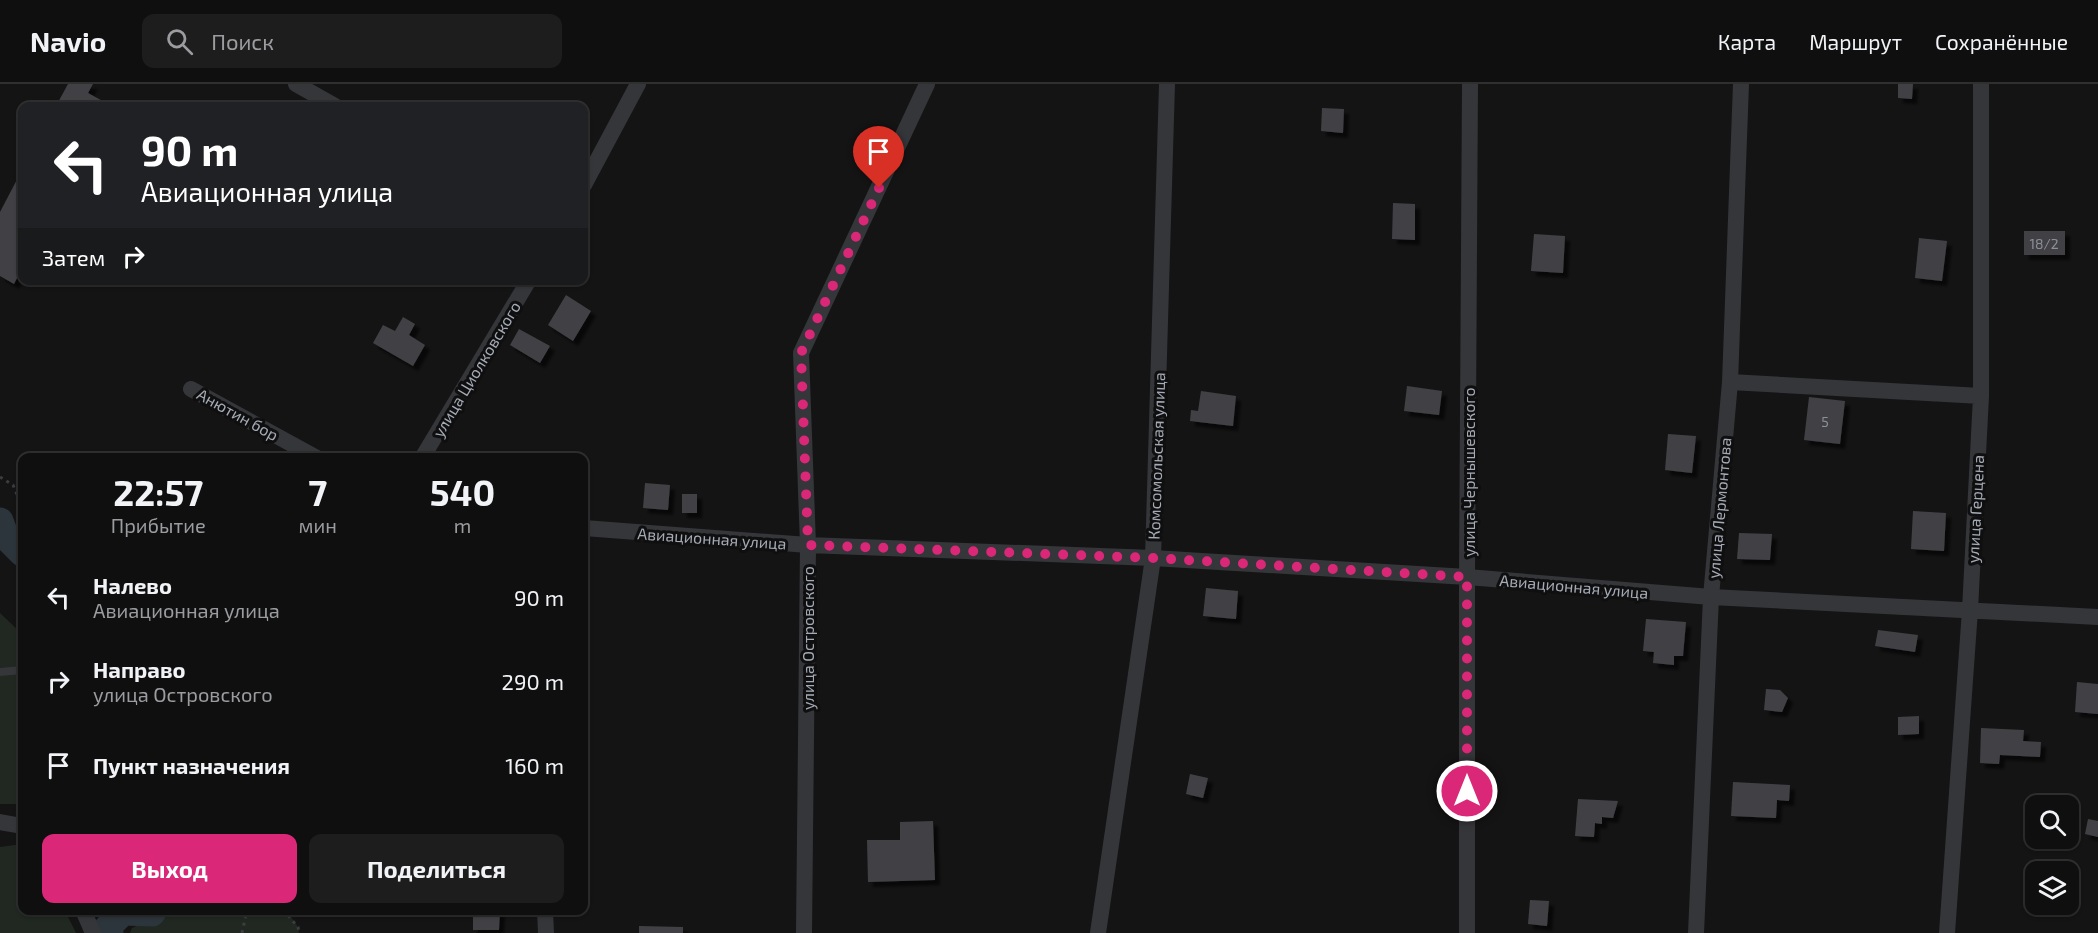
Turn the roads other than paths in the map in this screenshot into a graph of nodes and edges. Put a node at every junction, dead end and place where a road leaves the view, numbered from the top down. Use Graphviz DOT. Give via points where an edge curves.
graph roads {
  1 [pos="296,84"];
  2 [pos="638,84"];
  3 [pos="927,84"];
  4 [pos="1167,84"];
  5 [pos="1470,84"];
  6 [pos="1742,84"];
  7 [pos="1981,84"];
  8 [pos="328,102"];
  9 [pos="588,177"];
  10 [pos="526,285"];
  11 [pos="1730,382"];
  12 [pos="191,389"];
  13 [pos="1982,396"];
  14 [pos="308,453"];
  15 [pos="426,453"];
  16 [pos="588,528"];
  17 [pos="808,545"];
  18 [pos="1153,558"];
  19 [pos="1467,577"];
  20 [pos="1711,597"];
  21 [pos="1970,610"];
  22 [pos="2098,617"];
  23 [pos="18,670"];
  24 [pos="0,672"];
  25 [pos="0,822"];
  26 [pos="18,825"];
  27 [pos="85,915"];
  28 [pos="545,915"];
  29 [pos="93,933"];
  30 [pos="546,933"];
  31 [pos="804,933"];
  32 [pos="1098,933"];
  33 [pos="1467,933"];
  34 [pos="1696,933"];
  35 [pos="1947,933"];
  1 -- 8 [label="street"];
  2 -- 9 [label="street"];
  3 -- 17 [label="street, улица Островского" via="801,353"];
  4 -- 18 [label="street, Комсомольская улица"];
  5 -- 19 [label="street, улица Чернышевского"];
  6 -- 11 [label="street, улица Лермонтова"];
  7 -- 13 [label="street, улица Герцена"];
  10 -- 15 [label="street, улица Циолковского"];
  11 -- 13 [label="street"];
  11 -- 20 [label="street, улица Лермонтова"];
  12 -- 14 [label="street, Анютин бор"];
  13 -- 21 [label="street, улица Герцена"];
  16 -- 17 [label="street, Авиационная улица"];
  17 -- 18 [label="street, Авиационная улица"];
  17 -- 31 [label="street, улица Островского"];
  18 -- 19 [label="street, Авиационная улица"];
  18 -- 32 [label="street, Комсомольская улица"];
  19 -- 20 [label="street, Авиационная улица"];
  19 -- 33 [label="street, улица Чернышевского"];
  20 -- 21 [label="street, Авиационная улица"];
  20 -- 34 [label="street, улица Лермонтова"];
  21 -- 22 [label="street, Авиационная улица"];
  21 -- 35 [label="street, улица Герцена"];
  23 -- 24 [label="lane"];
  25 -- 26 [label="street"];
  27 -- 29 [label="street"];
  28 -- 30 [label="street"];
}
